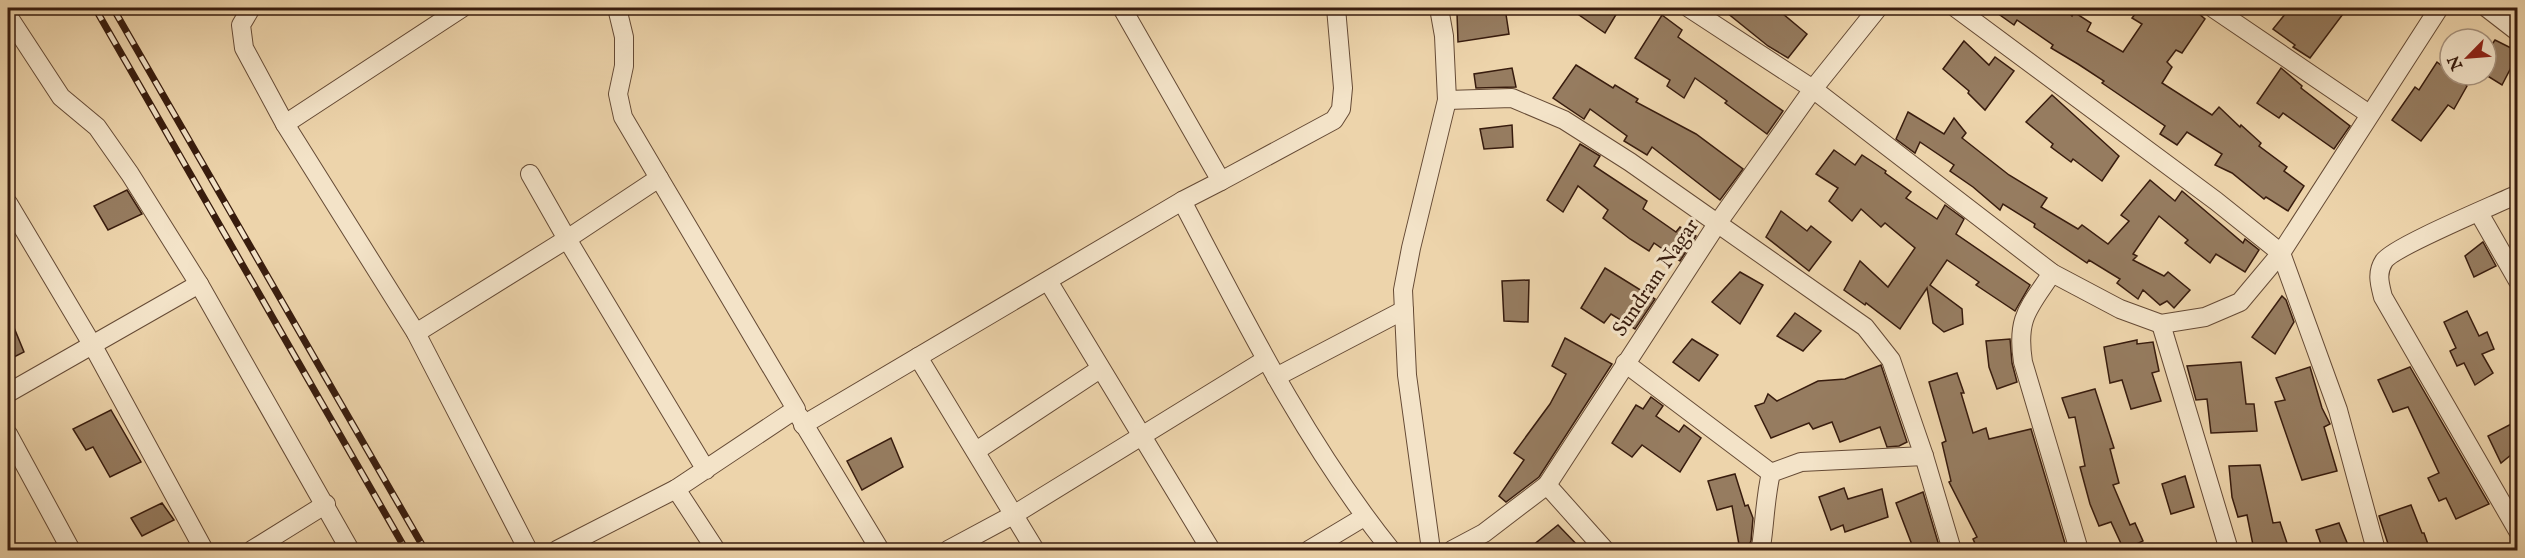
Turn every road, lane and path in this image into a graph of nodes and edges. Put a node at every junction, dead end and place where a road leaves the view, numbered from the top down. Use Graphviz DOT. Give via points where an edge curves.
graph roads {
  1 [pos="251,8"];
  2 [pos="462,8"];
  3 [pos="617,8"];
  4 [pos="1122,8"];
  5 [pos="1336,8"];
  6 [pos="1439,8"];
  7 [pos="1689,8"];
  8 [pos="1878,8"];
  9 [pos="1956,8"];
  10 [pos="2213,8"];
  11 [pos="2439,8"];
  12 [pos="2487,8"];
  13 [pos="8,16"];
  14 [pos="2517,32"];
  15 [pos="1813,89"];
  16 [pos="1447,100"];
  17 [pos="2369,114"];
  18 [pos="285,124"];
  19 [pos="530,174"];
  20 [pos="659,178"];
  21 [pos="1221,181"];
  22 [pos="2517,194"];
  23 [pos="1182,201"];
  24 [pos="8,203"];
  25 [pos="2479,213"];
  26 [pos="1717,224"];
  27 [pos="567,239"];
  28 [pos="2281,253"];
  29 [pos="2052,273"];
  30 [pos="1048,281"];
  31 [pos="2517,281"];
  32 [pos="199,285"];
  33 [pos="1404,310"];
  34 [pos="2161,324"];
  35 [pos="416,333"];
  36 [pos="93,346"];
  37 [pos="918,357"];
  38 [pos="1265,360"];
  39 [pos="1625,363"];
  40 [pos="1100,369"];
  41 [pos="1275,377"];
  42 [pos="8,393"];
  43 [pos="799,417"];
  44 [pos="8,434"];
  45 [pos="1140,437"];
  46 [pos="976,452"];
  47 [pos="1924,456"];
  48 [pos="706,470"];
  49 [pos="1771,473"];
  50 [pos="1548,486"];
  51 [pos="676,489"];
  52 [pos="326,504"];
  53 [pos="1014,514"];
  54 [pos="1364,517"];
  55 [pos="2517,531"];
  56 [pos="1486,542"];
  57 [pos="70,550"];
  58 [pos="204,550"];
  59 [pos="252,550"];
  60 [pos="350,550"];
  61 [pos="528,550"];
  62 [pos="557,550"];
  63 [pos="716,550"];
  64 [pos="880,550"];
  65 [pos="948,550"];
  66 [pos="1035,550"];
  67 [pos="1211,550"];
  68 [pos="1309,550"];
  69 [pos="1391,550"];
  70 [pos="1431,550"];
  71 [pos="1452,550"];
  72 [pos="1605,550"];
  73 [pos="1757,550"];
  74 [pos="1952,550"];
  75 [pos="2079,550"];
  76 [pos="2229,550"];
  77 [pos="2376,550"];
  1 -- 18 [label="street" via="241,25 244,48"];
  2 -- 18 [label="street"];
  3 -- 20 [label="street" via="624,37 620,106"];
  4 -- 21 [label="street"];
  5 -- 21 [label="street" via="1343,88 1341,109 1334,120"];
  6 -- 16 [label="street"];
  7 -- 15 [label="street"];
  8 -- 15 [label="street, Sundram Nagar"];
  9 -- 28 [label="street"];
  10 -- 17 [label="street"];
  11 -- 17 [label="street"];
  12 -- 14 [label="street"];
  13 -- 32 [label="street" via="61,97 97,127"];
  15 -- 26 [label="street, Sundram Nagar"];
  15 -- 29 [label="street"];
  16 -- 26 [label="street" via="1512,98 1564,120"];
  16 -- 33 [label="street" via="1410,248"];
  17 -- 28 [label="street"];
  18 -- 35 [label="street"];
  19 -- 27 [label="street"];
  20 -- 27 [label="street"];
  20 -- 43 [label="street"];
  21 -- 23 [label="street"];
  22 -- 25 [label="street"];
  23 -- 30 [label="street"];
  23 -- 38 [label="street"];
  24 -- 36 [label="street"];
  25 -- 31 [label="street"];
  25 -- 55 [label="street" via="2404,246 2384,260 2378,280 2383,297"];
  26 -- 39 [label="street, Sundram Nagar"];
  26 -- 47 [label="street" via="1865,327 1891,360"];
  27 -- 35 [label="street"];
  27 -- 48 [label="street"];
  28 -- 34 [label="street" via="2240,302 2205,317"];
  28 -- 77 [label="street" via="2338,410"];
  29 -- 34 [label="street" via="2120,309"];
  29 -- 75 [label="street" via="2023,318 2020,342"];
  30 -- 37 [label="street"];
  30 -- 40 [label="street"];
  32 -- 36 [label="street"];
  32 -- 52 [label="street"];
  33 -- 41 [label="street"];
  33 -- 70 [label="street" via="1407,375"];
  34 -- 76 [label="street"];
  35 -- 61 [label="street"];
  36 -- 42 [label="street"];
  36 -- 58 [label="street"];
  37 -- 43 [label="street"];
  37 -- 46 [label="street"];
  38 -- 41 [label="street"];
  38 -- 45 [label="street"];
  39 -- 49 [label="street"];
  39 -- 50 [label="street, Sundram Nagar"];
  40 -- 45 [label="street"];
  40 -- 46 [label="street"];
  41 -- 54 [label="street"];
  43 -- 48 [label="street"];
  43 -- 64 [label="street"];
  44 -- 57 [label="street"];
  45 -- 53 [label="street"];
  45 -- 67 [label="street"];
  46 -- 53 [label="street"];
  47 -- 49 [label="street" via="1801,462"];
  47 -- 74 [label="street"];
  48 -- 51 [label="street"];
  49 -- 73 [label="street" via="1764,500 1761,547"];
  50 -- 56 [label="street, Sundram Nagar"];
  50 -- 72 [label="street"];
  51 -- 62 [label="street"];
  51 -- 63 [label="street"];
  52 -- 59 [label="street"];
  52 -- 60 [label="street"];
  53 -- 65 [label="street"];
  53 -- 66 [label="street"];
  54 -- 68 [label="street"];
  54 -- 69 [label="street"];
  56 -- 71 [label="street, Sundram Nagar"];
}
